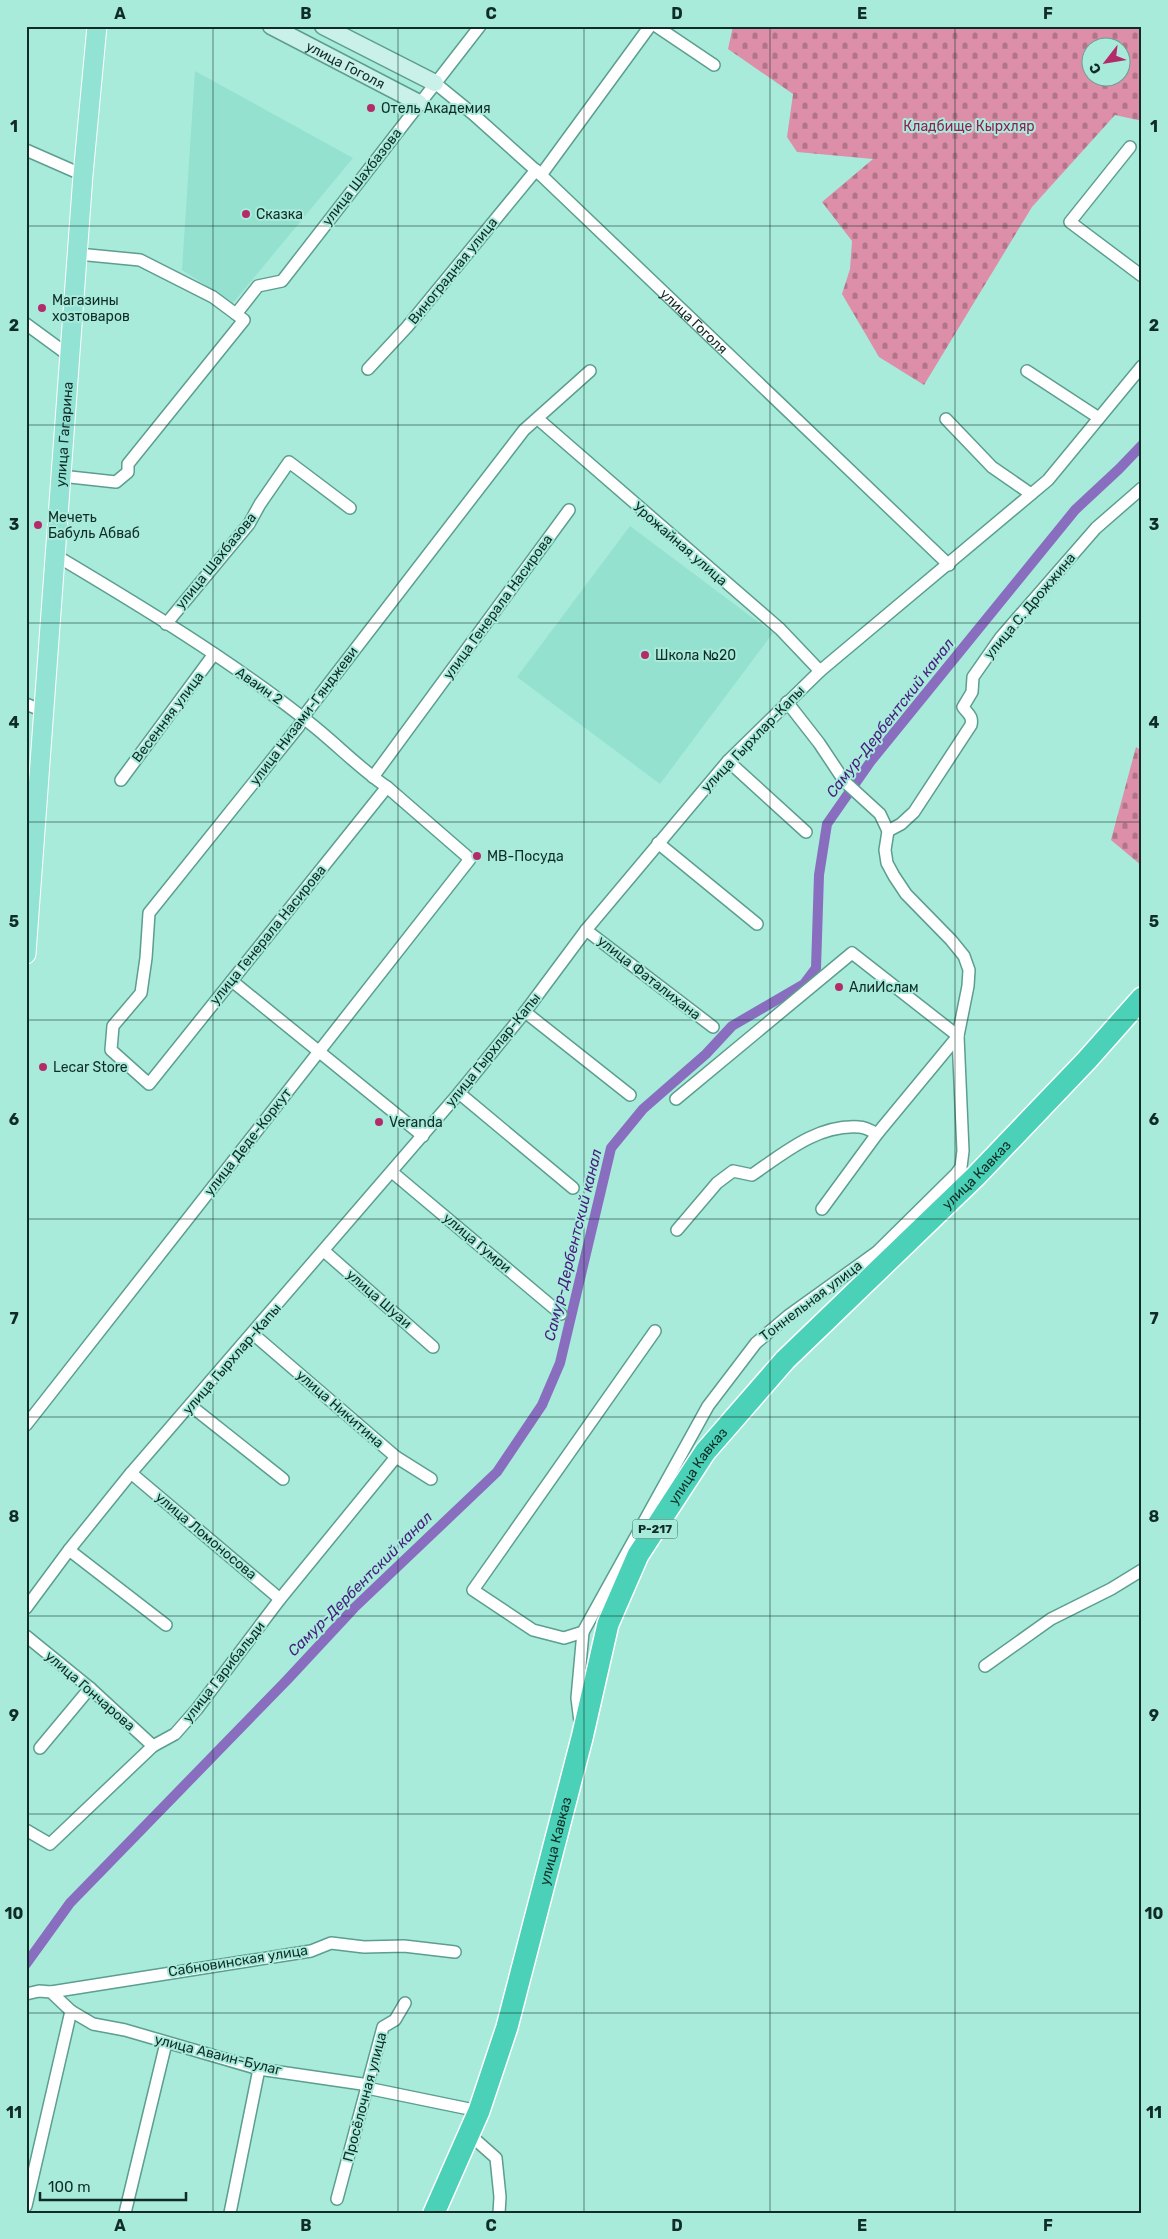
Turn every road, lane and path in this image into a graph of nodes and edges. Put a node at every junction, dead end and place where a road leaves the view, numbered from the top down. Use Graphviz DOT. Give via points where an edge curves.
graph roads {
  1 [pos="271,26"];
  2 [pos="323,26"];
  3 [pos="480,26"];
  4 [pos="650,26"];
  5 [pos="656,26"];
  6 [pos="96,29"];
  7 [pos="714,65"];
  8 [pos="434,83"];
  9 [pos="419,103"];
  10 [pos="1130,147"];
  11 [pos="26,150"];
  12 [pos="539,173"];
  13 [pos="83,176"];
  14 [pos="78,254"];
  15 [pos="1142,276"];
  16 [pos="240,317"];
  17 [pos="26,324"];
  18 [pos="71,357"];
  19 [pos="1142,366"];
  20 [pos="368,368"];
  21 [pos="590,371"];
  22 [pos="1027,371"];
  23 [pos="1099,418"];
  24 [pos="538,419"];
  25 [pos="946,419"];
  26 [pos="61,476"];
  27 [pos="1142,488"];
  28 [pos="1031,494"];
  29 [pos="350,508"];
  30 [pos="569,510"];
  31 [pos="55,555"];
  32 [pos="949,565"];
  33 [pos="166,624"];
  34 [pos="214,654"];
  35 [pos="820,671"];
  36 [pos="787,702"];
  37 [pos="34,707"];
  38 [pos="303,717"];
  39 [pos="728,761"];
  40 [pos="373,777"];
  41 [pos="121,780"];
  42 [pos="388,787"];
  43 [pos="888,831"];
  44 [pos="806,832"];
  45 [pos="30,836"];
  46 [pos="658,843"];
  47 [pos="470,859"];
  48 [pos="756,924"];
  49 [pos="586,930"];
  50 [pos="26,953"];
  51 [pos="232,981"];
  52 [pos="1142,998"];
  53 [pos="525,1012"];
  54 [pos="713,1027"];
  55 [pos="958,1036"];
  56 [pos="318,1052"];
  57 [pos="149,1084"];
  58 [pos="459,1093"];
  59 [pos="630,1095"];
  60 [pos="676,1099"];
  61 [pos="877,1134"];
  62 [pos="423,1136"];
  63 [pos="963,1151"];
  64 [pos="392,1172"];
  65 [pos="976,1176"];
  66 [pos="573,1188"];
  67 [pos="822,1208"];
  68 [pos="677,1230"];
  69 [pos="324,1251"];
  70 [pos="561,1314"];
  71 [pos="655,1331"];
  72 [pos="253,1334"];
  73 [pos="433,1347"];
  74 [pos="191,1406"];
  75 [pos="26,1425"];
  76 [pos="396,1457"];
  77 [pos="131,1473"];
  78 [pos="283,1479"];
  79 [pos="431,1479"];
  80 [pos="69,1550"];
  81 [pos="1142,1570"];
  82 [pos="280,1599"];
  83 [pos="26,1608"];
  84 [pos="166,1625"];
  85 [pos="582,1632"];
  86 [pos="26,1636"];
  87 [pos="985,1666"];
  88 [pos="90,1688"];
  89 [pos="582,1738"];
  90 [pos="153,1746"];
  91 [pos="40,1748"];
  92 [pos="26,1830"];
  93 [pos="455,1952"];
  94 [pos="51,1992"];
  95 [pos="26,1994"];
  96 [pos="405,2003"];
  97 [pos="71,2011"];
  98 [pos="166,2043"];
  99 [pos="259,2069"];
  100 [pos="367,2088"];
  101 [pos="479,2111"];
  102 [pos="469,2134"];
  103 [pos="337,2199"];
  104 [pos="26,2206"];
  105 [pos="125,2213"];
  106 [pos="230,2213"];
  107 [pos="434,2213"];
  108 [pos="499,2213"];
  1 -- 9 [label="street, улица Гоголя"];
  2 -- 8 [label="street"];
  3 -- 8 [label="street, улица Шахбазова"];
  4 -- 12 [label="street, Виноградная улица"];
  5 -- 7 [label="street"];
  6 -- 13 [label="main road, улица Гагарина"];
  8 -- 9 [label="street, улица Шахбазова"];
  8 -- 12 [label="street, улица Гоголя"];
  9 -- 16 [label="street, улица Шахбазова" via="282,281 258,286"];
  10 -- 15 [label="street" via="1070,222"];
  11 -- 13 [label="street"];
  12 -- 20 [label="street, Виноградная улица"];
  12 -- 32 [label="street, улица Гоголя"];
  13 -- 14 [label="main road, улица Гагарина"];
  14 -- 16 [label="street" via="140,260 213,297"];
  14 -- 18 [label="main road, улица Гагарина"];
  16 -- 26 [label="street, улица Шахбазова" via="128,464 128,472 116,482"];
  17 -- 18 [label="street"];
  18 -- 26 [label="main road, улица Гагарина"];
  19 -- 23 [label="street"];
  21 -- 24 [label="street, улица Низами-Гянджеви"];
  22 -- 23 [label="street"];
  23 -- 28 [label="street" via="1048,480"];
  24 -- 35 [label="street, Урожайная улица" via="780,629"];
  24 -- 38 [label="street, улица Низами-Гянджеви" via="524,430"];
  25 -- 28 [label="street" via="992,467"];
  26 -- 31 [label="main road, улица Гагарина"];
  27 -- 43 [label="street, улица С. Дрожжина" via="1096,528 1001,637 971,680 972,692 963,708 970,714 971,725 914,812"];
  28 -- 32 [label="street"];
  29 -- 33 [label="street, улица Шахбазова" via="289,462 249,524"];
  30 -- 40 [label="street, улица Генерала Насирова"];
  31 -- 33 [label="street, Аваин 2"];
  31 -- 37 [label="main road, улица Гагарина"];
  32 -- 35 [label="street, улица Гырхлар-Капы"];
  33 -- 34 [label="street, Аваин 2"];
  34 -- 38 [label="street, Аваин 2"];
  34 -- 41 [label="street, Весенняя улица"];
  35 -- 36 [label="street, улица Гырхлар-Капы"];
  36 -- 39 [label="street, улица Гырхлар-Капы"];
  36 -- 43 [label="street" via="845,782 880,814"];
  37 -- 45 [label="main road, улица Гагарина"];
  38 -- 40 [label="street, Аваин 2"];
  38 -- 57 [label="street, улица Низами-Гянджеви" via="149,913 141,993 113,1026 111,1050"];
  39 -- 44 [label="street"];
  39 -- 46 [label="street, улица Гырхлар-Капы"];
  40 -- 42 [label="street, Аваин 2"];
  42 -- 47 [label="street, Аваин 2"];
  42 -- 51 [label="street, улица Генерала Насирова"];
  43 -- 55 [label="street" via="885,850 894,876 906,894 964,956 969,970"];
  45 -- 50 [label="main road, улица Гагарина"];
  46 -- 48 [label="street"];
  46 -- 49 [label="street, улица Гырхлар-Капы"];
  47 -- 56 [label="street, улица Деде-Коркут"];
  49 -- 53 [label="street, улица Гырхлар-Капы"];
  49 -- 54 [label="street, улица Фаталихана"];
  51 -- 56 [label="street"];
  51 -- 57 [label="street, улица Генерала Насирова"];
  52 -- 65 [label="highway, улица Кавказ / Р-217" via="1088,1060"];
  53 -- 58 [label="street, улица Гырхлар-Капы"];
  53 -- 59 [label="street"];
  55 -- 60 [label="street" via="852,953"];
  55 -- 61 [label="street"];
  55 -- 63 [label="street, Тоннельная улица"];
  56 -- 62 [label="street"];
  56 -- 75 [label="street, улица Деде-Коркут"];
  58 -- 62 [label="street, улица Гырхлар-Капы"];
  58 -- 66 [label="street"];
  61 -- 67 [label="street"];
  61 -- 68 [label="street" via="860,1126 828,1130 796,1144 752,1175 733,1170 717,1183"];
  62 -- 64 [label="street, улица Гырхлар-Капы"];
  63 -- 65 [label="street"];
  63 -- 85 [label="street, Тоннельная улица" via="961,1167 956,1174 877,1252 756,1343 708,1406"];
  64 -- 69 [label="street, улица Гырхлар-Капы"];
  64 -- 70 [label="street, улица Гумри"];
  65 -- 89 [label="highway, улица Кавказ / Р-217" via="785,1360 705,1452 638,1555 608,1624"];
  69 -- 72 [label="street, улица Гырхлар-Капы"];
  69 -- 73 [label="street, улица Шуаи"];
  71 -- 85 [label="street" via="473,1590 533,1630 564,1638"];
  72 -- 74 [label="street, улица Гырхлар-Капы"];
  72 -- 76 [label="street, улица Никитина"];
  74 -- 77 [label="street, улица Гырхлар-Капы"];
  74 -- 78 [label="street"];
  76 -- 79 [label="street, улица Никитина"];
  76 -- 82 [label="street, улица Гарибальди"];
  77 -- 80 [label="street, улица Гырхлар-Капы"];
  77 -- 82 [label="street, улица Ломоносова"];
  80 -- 83 [label="street, улица Гырхлар-Капы"];
  80 -- 84 [label="street"];
  81 -- 87 [label="street" via="1051,1619"];
  82 -- 90 [label="street, улица Гарибальди" via="197,1710 174,1734"];
  85 -- 89 [label="street" via="577,1698"];
  86 -- 88 [label="street, улица Гончарова"];
  88 -- 90 [label="street, улица Гончарова"];
  88 -- 91 [label="street"];
  89 -- 101 [label="highway, улица Кавказ / Р-217" via="506,2027"];
  90 -- 92 [label="street, улица Гарибальди" via="50,1844"];
  93 -- 94 [label="street, Сабновинская улица" via="331,1943 310,1951"];
  94 -- 95 [label="street"];
  94 -- 97 [label="street, улица Аваин-Булаг"];
  96 -- 100 [label="street, Просёлочная улица" via="395,2020 383,2027"];
  97 -- 98 [label="street, улица Аваин-Булаг" via="93,2024"];
  97 -- 104 [label="street"];
  98 -- 99 [label="street, улица Аваин-Булаг"];
  98 -- 105 [label="street"];
  99 -- 100 [label="street, улица Аваин-Булаг" via="362,2084"];
  99 -- 106 [label="street"];
  100 -- 101 [label="street, улица Аваин-Булаг"];
  100 -- 103 [label="street, Просёлочная улица"];
  101 -- 102 [label="highway, улица Кавказ / Р-217"];
  102 -- 107 [label="highway, улица Кавказ / Р-217"];
  102 -- 108 [label="street" via="496,2158"];
}
